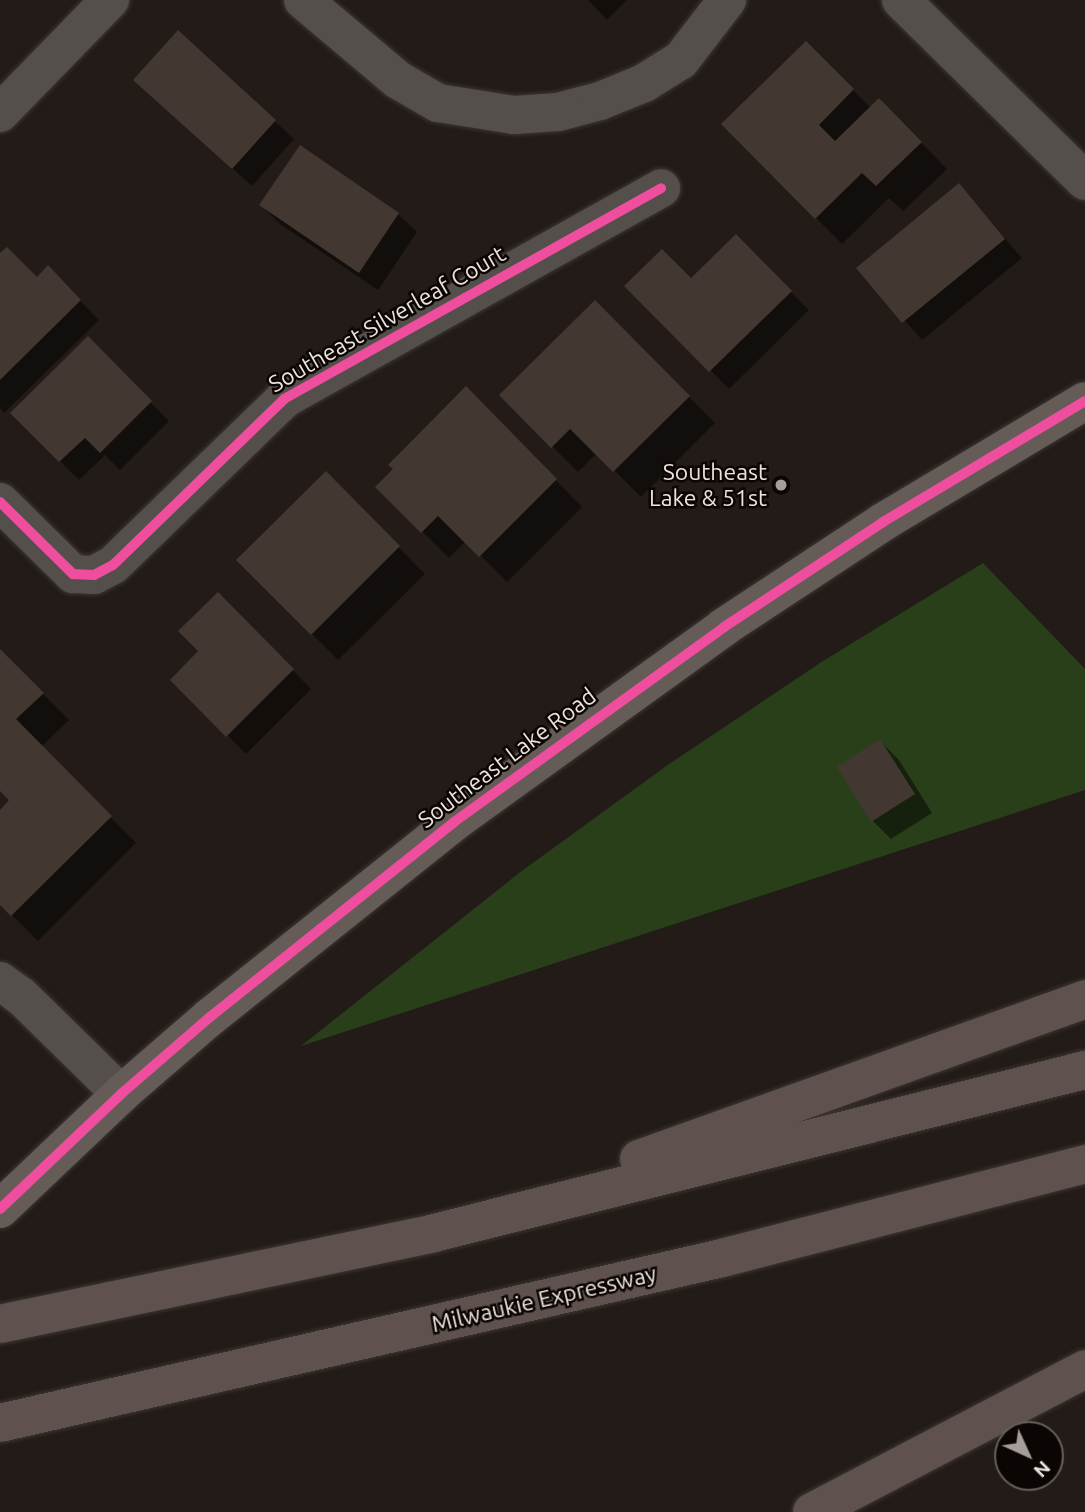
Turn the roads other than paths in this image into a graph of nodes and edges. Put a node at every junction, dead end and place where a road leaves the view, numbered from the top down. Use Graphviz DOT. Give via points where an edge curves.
graph roads {
  1 [pos="110,0"];
  2 [pos="303,0"];
  3 [pos="727,0"];
  4 [pos="901,0"];
  5 [pos="0,113"];
  6 [pos="1085,181"];
  7 [pos="661,188"];
  8 [pos="1085,401"];
  9 [pos="0,502"];
  10 [pos="0,981"];
  11 [pos="1085,999"];
  12 [pos="1085,1070"];
  13 [pos="121,1094"];
  14 [pos="1085,1164"];
  15 [pos="0,1209"];
  16 [pos="434,1233"];
  17 [pos="0,1324"];
  18 [pos="1085,1369"];
  19 [pos="0,1423"];
  20 [pos="812,1512"];
  1 -- 5 [label="street"];
  2 -- 3 [label="street" via="398,80 438,103 514,115 558,112 644,83 681,60"];
  4 -- 6 [label="street"];
  7 -- 9 [label="street, Southeast Silverleaf Court" via="284,399 113,565 94,575 73,574"];
  8 -- 13 [label="main road, Southeast Lake Road" via="883,522 602,712 351,903"];
  10 -- 13 [label="street"];
  11 -- 16 [label="highway"];
  12 -- 16 [label="highway"];
  13 -- 15 [label="main road, Southeast Lake Road"];
  14 -- 19 [label="highway, Milwaukie Expressway" via="722,1258"];
  16 -- 17 [label="highway"];
  18 -- 20 [label="highway"];
}
